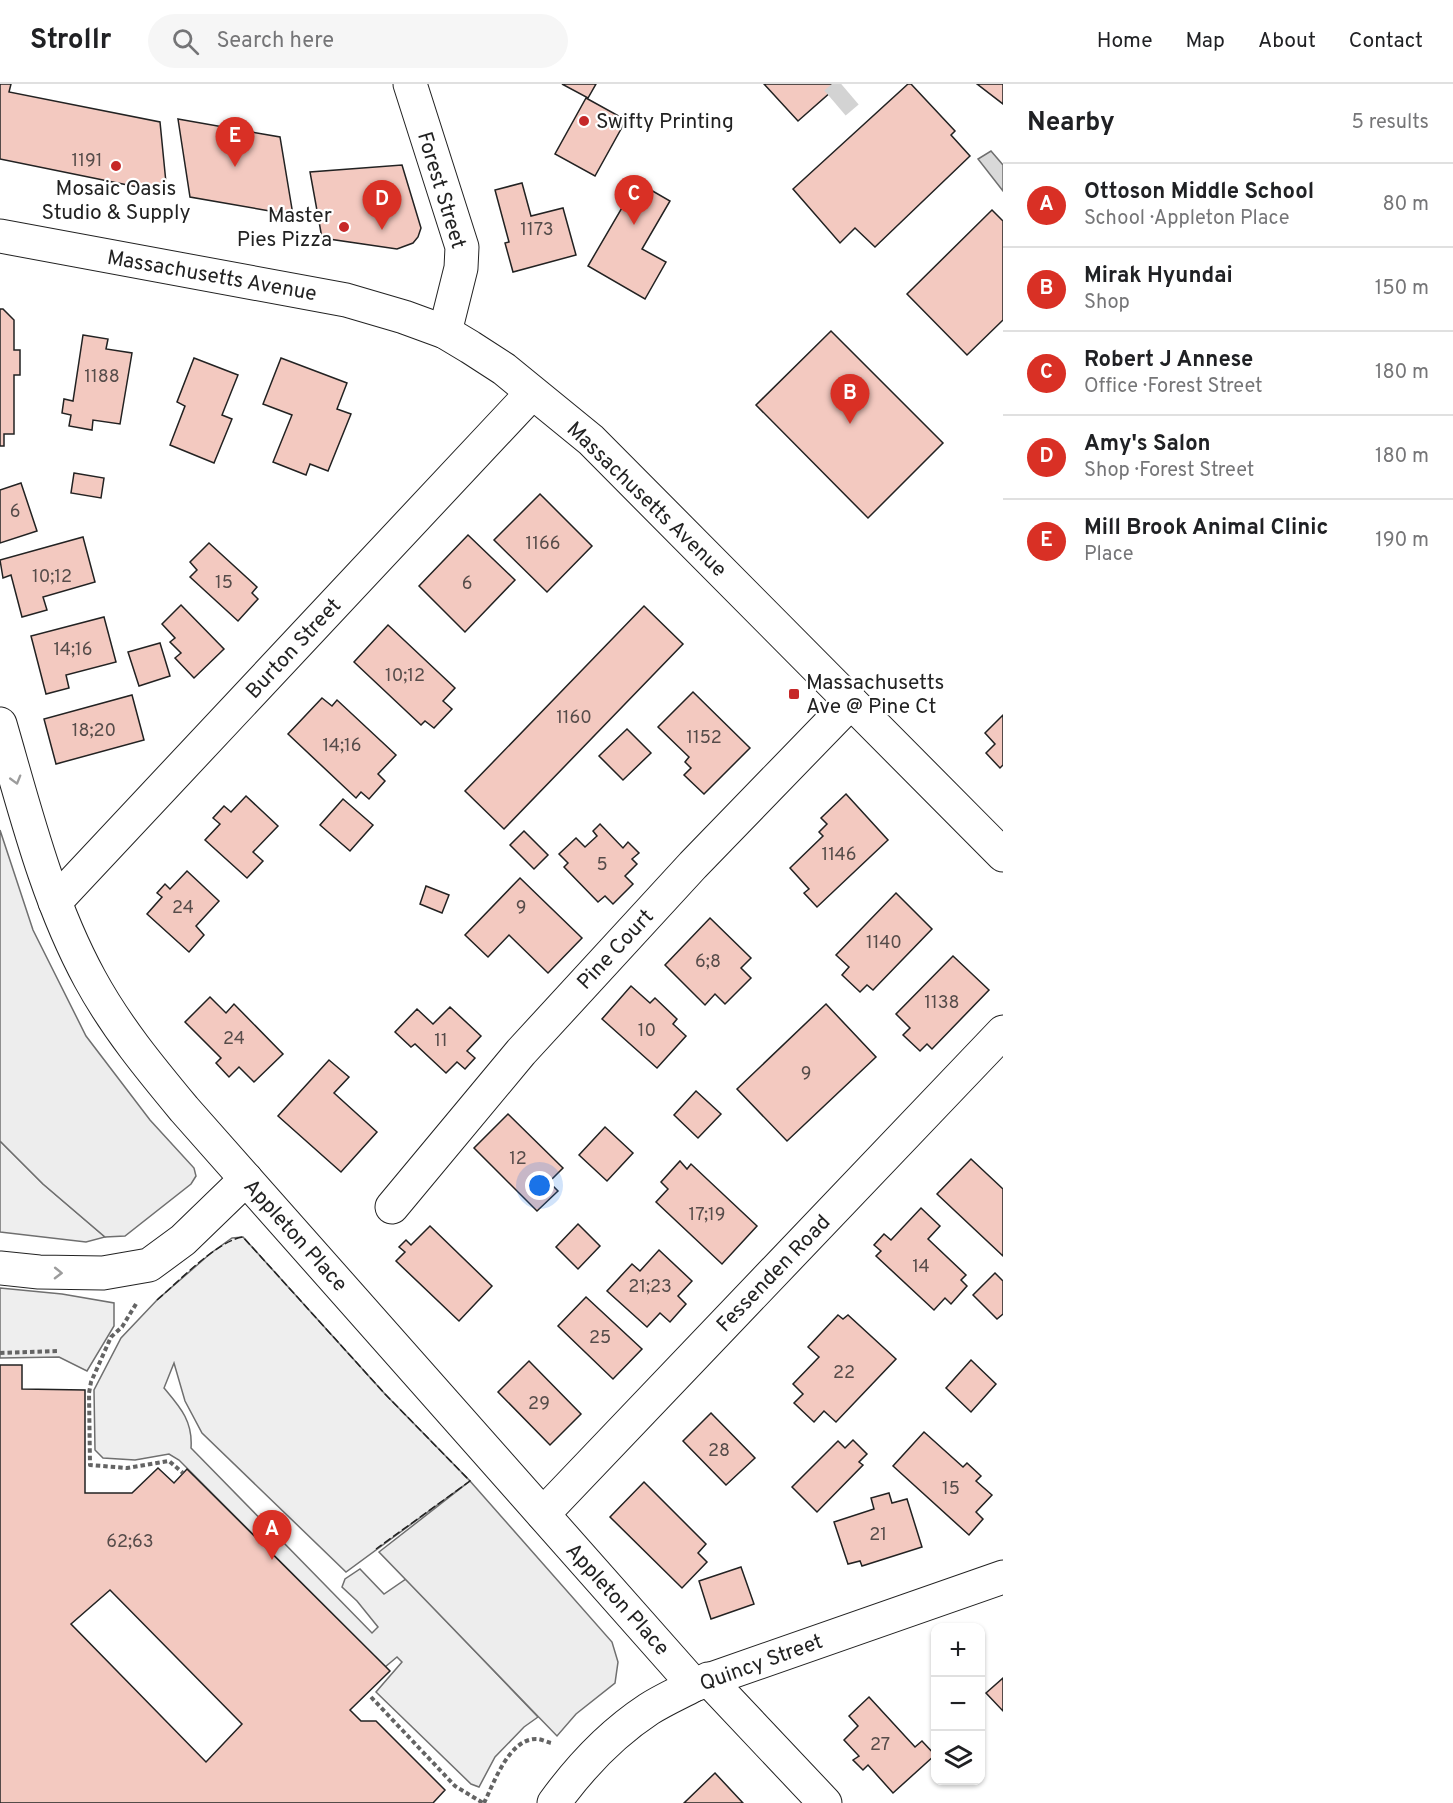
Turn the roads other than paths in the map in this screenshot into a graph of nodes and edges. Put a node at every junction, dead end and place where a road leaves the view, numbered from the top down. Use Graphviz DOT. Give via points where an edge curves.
graph roads {
  1 [pos="410,84"];
  2 [pos="0,236"];
  3 [pos="445,332"];
  4 [pos="532,393"];
  5 [pos="851,702"];
  6 [pos="0,724"];
  7 [pos="1002,852"];
  8 [pos="55,902"];
  9 [pos="1003,1032"];
  10 [pos="246,1179"];
  11 [pos="392,1207"];
  12 [pos="0,1268"];
  13 [pos="543,1514"];
  14 [pos="1003,1577"];
  15 [pos="701,1682"];
  16 [pos="554,1803"];
  17 [pos="825,1803"];
  1 -- 3 [label="street, Forest Street" via="462,247 461,268"];
  2 -- 3 [label="street, Massachusetts Avenue" via="346,300"];
  3 -- 4 [label="street, Massachusetts Avenue" via="504,369"];
  4 -- 5 [label="street, Massachusetts Avenue" via="591,440"];
  4 -- 8 [label="street, Burton Street"];
  5 -- 7 [label="street, Massachusetts Avenue"];
  5 -- 11 [label="street, Pine Court" via="693,865 521,1052"];
  6 -- 8 [label="street, Appleton Place, one-way"];
  8 -- 10 [label="street, Appleton Place" via="90,978 132,1046"];
  9 -- 13 [label="street, Fessenden Road"];
  12 -- 10 [label="street, one-way" via="103,1274 149,1265 188,1235"];
  10 -- 13 [label="street, Appleton Place"];
  13 -- 15 [label="street, Appleton Place"];
  14 -- 15 [label="street, Quincy Street"];
  15 -- 16 [label="street, Quincy Street" via="650,1708 616,1733 574,1774"];
  15 -- 17 [label="street, Appleton Place"];
}
